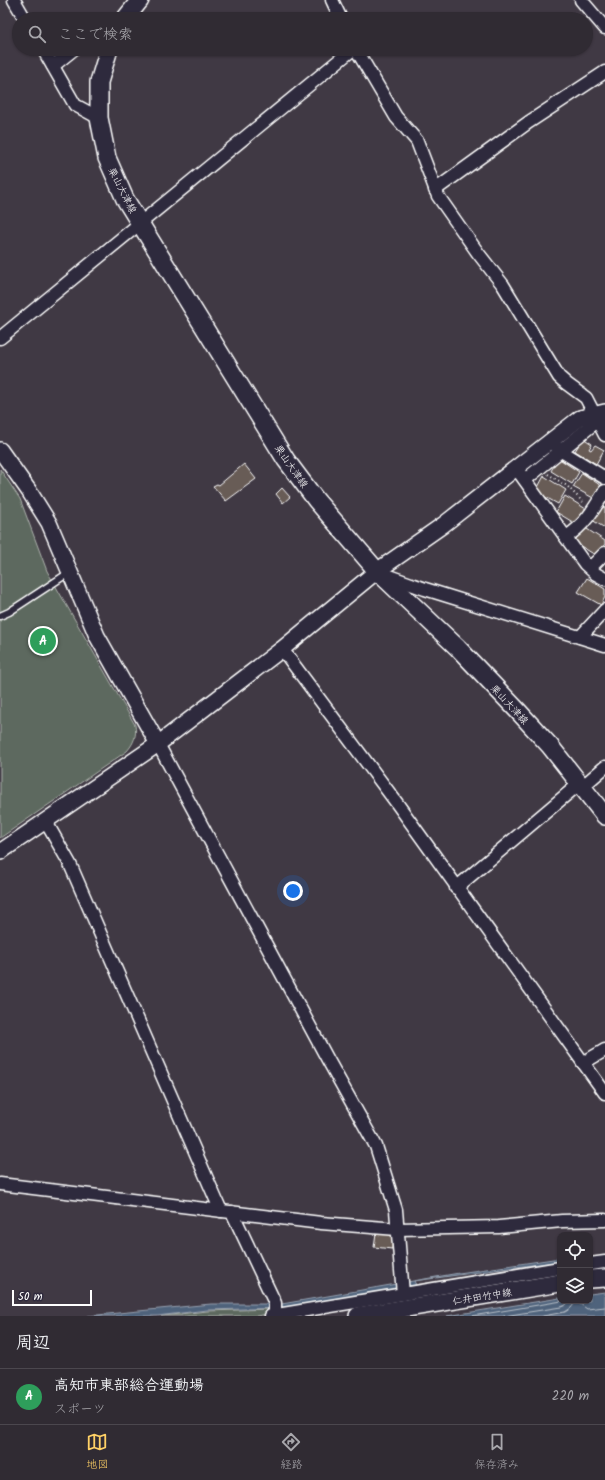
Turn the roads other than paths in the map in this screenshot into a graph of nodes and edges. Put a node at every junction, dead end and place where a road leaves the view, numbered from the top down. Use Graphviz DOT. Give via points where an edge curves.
graph roads {
  1 [pos="14,0"];
  2 [pos="140,0"];
  3 [pos="332,0"];
  4 [pos="581,0"];
  5 [pos="21,12"];
  6 [pos="131,12"];
  7 [pos="338,12"];
  8 [pos="591,12"];
  9 [pos="593,14"];
  10 [pos="605,28"];
  11 [pos="47,56"];
  12 [pos="65,56"];
  13 [pos="107,56"];
  14 [pos="345,56"];
  15 [pos="358,56"];
  16 [pos="52,66"];
  17 [pos="605,72"];
  18 [pos="98,118"];
  19 [pos="435,190"];
  20 [pos="140,222"];
  21 [pos="0,338"];
  22 [pos="599,416"];
  23 [pos="605,435"];
  24 [pos="556,445"];
  25 [pos="0,450"];
  26 [pos="520,474"];
  27 [pos="605,478"];
  28 [pos="605,491"];
  29 [pos="566,537"];
  30 [pos="605,553"];
  31 [pos="590,568"];
  32 [pos="377,571"];
  33 [pos="70,572"];
  34 [pos="605,579"];
  35 [pos="605,610"];
  36 [pos="0,616"];
  37 [pos="580,637"];
  38 [pos="605,645"];
  39 [pos="282,649"];
  40 [pos="158,744"];
  41 [pos="605,767"];
  42 [pos="581,785"];
  43 [pos="605,816"];
  44 [pos="44,822"];
  45 [pos="0,852"];
  46 [pos="456,888"];
  47 [pos="605,1050"];
  48 [pos="583,1063"];
  49 [pos="605,1093"];
  50 [pos="0,1184"];
  51 [pos="227,1212"];
  52 [pos="605,1220"];
  53 [pos="397,1229"];
  54 [pos="605,1262"];
  55 [pos="593,1264"];
  56 [pos="557,1268"];
  57 [pos="605,1278"];
  58 [pos="593,1279"];
  59 [pos="557,1283"];
  60 [pos="403,1294"];
  61 [pos="273,1316"];
  62 [pos="358,1316"];
  1 -- 5 [label="street"];
  2 -- 6 [label="main road"];
  3 -- 7 [label="street"];
  4 -- 8 [label="street"];
  9 -- 10 [label="street"];
  11 -- 16 [label="street"];
  12 -- 16 [label="street"];
  13 -- 18 [label="main road, 栗山大津線" via="99,82"];
  14 -- 20 [label="street"];
  15 -- 19 [label="street" via="396,117 417,141"];
  16 -- 18 [label="street" via="75,105"];
  17 -- 19 [label="street" via="529,122"];
  18 -- 20 [label="main road, 栗山大津線" via="107,158 125,198"];
  19 -- 22 [label="street" via="503,285 559,377 586,398"];
  20 -- 21 [label="street"];
  20 -- 32 [label="main road, 栗山大津線" via="286,460 316,500"];
  22 -- 23 [label="street"];
  22 -- 24 [label="street" via="580,418"];
  24 -- 26 [label="street"];
  24 -- 26 [label="street" via="538,470"];
  24 -- 27 [label="street"];
  25 -- 33 [label="street" via="49,523"];
  26 -- 29 [label="street"];
  26 -- 32 [label="street"];
  28 -- 29 [label="street" via="591,515"];
  29 -- 31 [label="street"];
  30 -- 31 [label="street"];
  31 -- 34 [label="street"];
  32 -- 37 [label="street" via="425,589"];
  32 -- 39 [label="street"];
  32 -- 42 [label="main road, 栗山大津線" via="458,648 550,746"];
  33 -- 36 [label="lane"];
  33 -- 40 [label="street" via="98,636"];
  35 -- 37 [label="street"];
  37 -- 38 [label="street"];
  39 -- 40 [label="street"];
  39 -- 46 [label="street" via="396,802"];
  40 -- 44 [label="street"];
  40 -- 53 [label="street" via="376,1146 396,1210"];
  41 -- 42 [label="street"];
  42 -- 43 [label="main road, 栗山大津線"];
  42 -- 46 [label="street"];
  44 -- 45 [label="street"];
  44 -- 51 [label="street" via="70,864"];
  46 -- 48 [label="street"];
  47 -- 48 [label="street"];
  48 -- 49 [label="street"];
  50 -- 51 [label="street"];
  51 -- 53 [label="street"];
  51 -- 61 [label="street" via="275,1303"];
  52 -- 53 [label="street" via="499,1227"];
  53 -- 60 [label="street"];
  54 -- 55 [label="street"];
  56 -- 60 [label="street"];
  57 -- 58 [label="main road"];
  59 -- 62 [label="main road, 仁井田竹中線"];
  60 -- 61 [label="street"];
}
